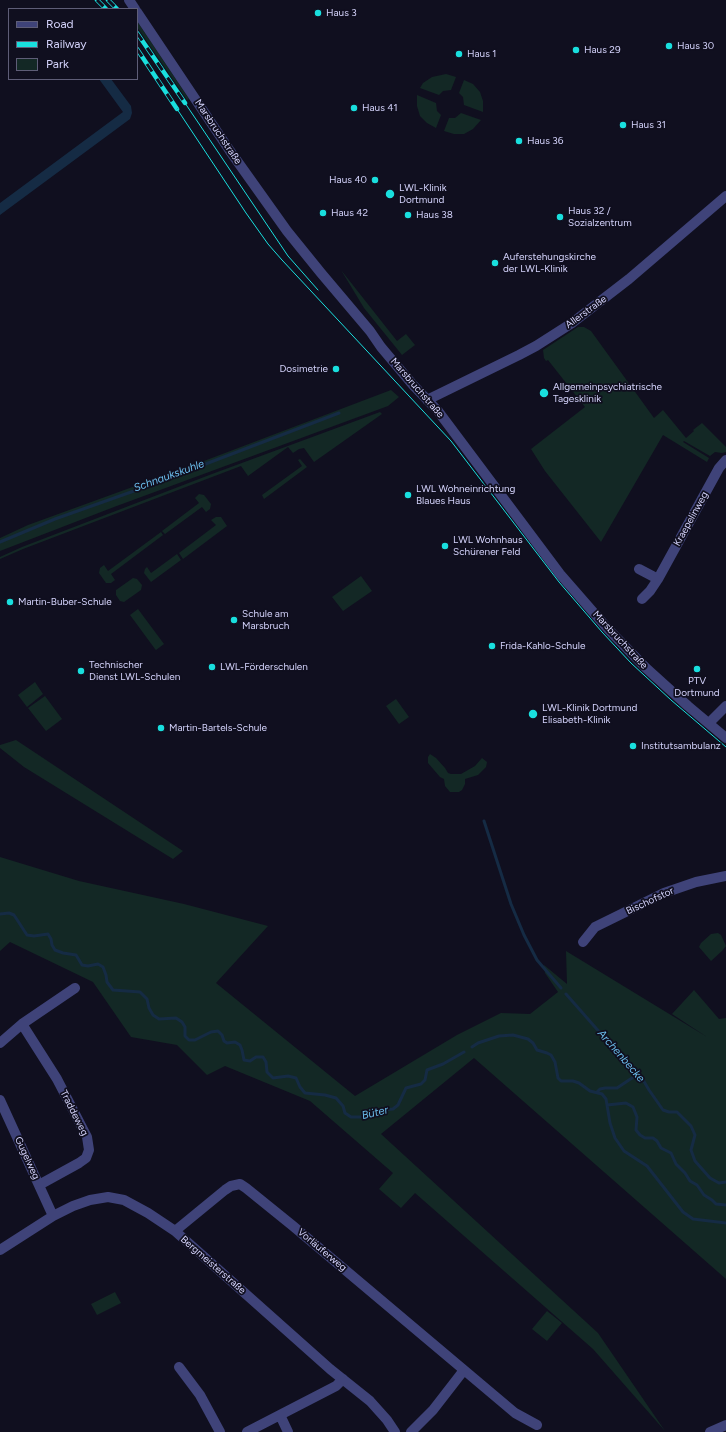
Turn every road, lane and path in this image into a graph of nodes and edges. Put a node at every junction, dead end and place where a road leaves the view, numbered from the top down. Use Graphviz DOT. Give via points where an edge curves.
graph roads {
  1 [pos="138,13"];
  2 [pos="726,196"];
  3 [pos="427,400"];
  4 [pos="726,460"];
  5 [pos="639,569"];
  6 [pos="658,579"];
  7 [pos="642,599"];
  8 [pos="726,706"];
  9 [pos="709,723"];
  10 [pos="726,738"];
  11 [pos="726,876"];
  12 [pos="583,942"];
  13 [pos="75,988"];
  14 [pos="22,1024"];
  15 [pos="0,1043"];
  16 [pos="0,1100"];
  17 [pos="40,1185"];
  18 [pos="53,1216"];
  19 [pos="175,1231"];
  20 [pos="0,1250"];
  21 [pos="180,1367"];
  22 [pos="464,1370"];
  23 [pos="343,1380"];
  24 [pos="280,1415"];
  25 [pos="538,1425"];
  26 [pos="726,1425"];
  27 [pos="220,1432"];
  28 [pos="247,1432"];
  29 [pos="288,1432"];
  30 [pos="395,1432"];
  31 [pos="411,1432"];
  32 [pos="710,1432"];
  1 -- 3 [label="street, Marsbruchstraße" via="287,231"];
  2 -- 3 [label="street, Allerstraße" via="629,279 572,323 525,352"];
  3 -- 9 [label="street, Marsbruchstraße" via="451,427 560,574 636,658"];
  4 -- 6 [label="street, Kraepelinweg" via="719,468"];
  5 -- 6 [label="street"];
  6 -- 7 [label="street, Kraepelinweg"];
  8 -- 9 [label="street"];
  9 -- 10 [label="street, Marsbruchstraße"];
  11 -- 12 [label="street, Bischofstor" via="696,882 664,893 595,927"];
  13 -- 14 [label="street"];
  14 -- 15 [label="street"];
  14 -- 17 [label="street, Traddeweg" via="57,1079 87,1137 89,1150 86,1158"];
  16 -- 17 [label="street, Gugelweg"];
  17 -- 18 [label="street, Gugelweg"];
  18 -- 19 [label="street, Bergmeisterstraße" via="90,1200 108,1198 124,1200"];
  18 -- 20 [label="street, Bergmeisterstraße"];
  19 -- 22 [label="street, Vorläuferweg" via="225,1190 240,1184"];
  19 -- 23 [label="street, Bergmeisterstraße"];
  21 -- 27 [label="street" via="200,1395"];
  22 -- 25 [label="street, Vorläuferweg" via="515,1413"];
  22 -- 31 [label="street" via="433,1410"];
  23 -- 24 [label="street"];
  23 -- 30 [label="street, Bergmeisterstraße" via="378,1408"];
  24 -- 28 [label="street"];
  24 -- 29 [label="street"];
  26 -- 32 [label="street"];
}
